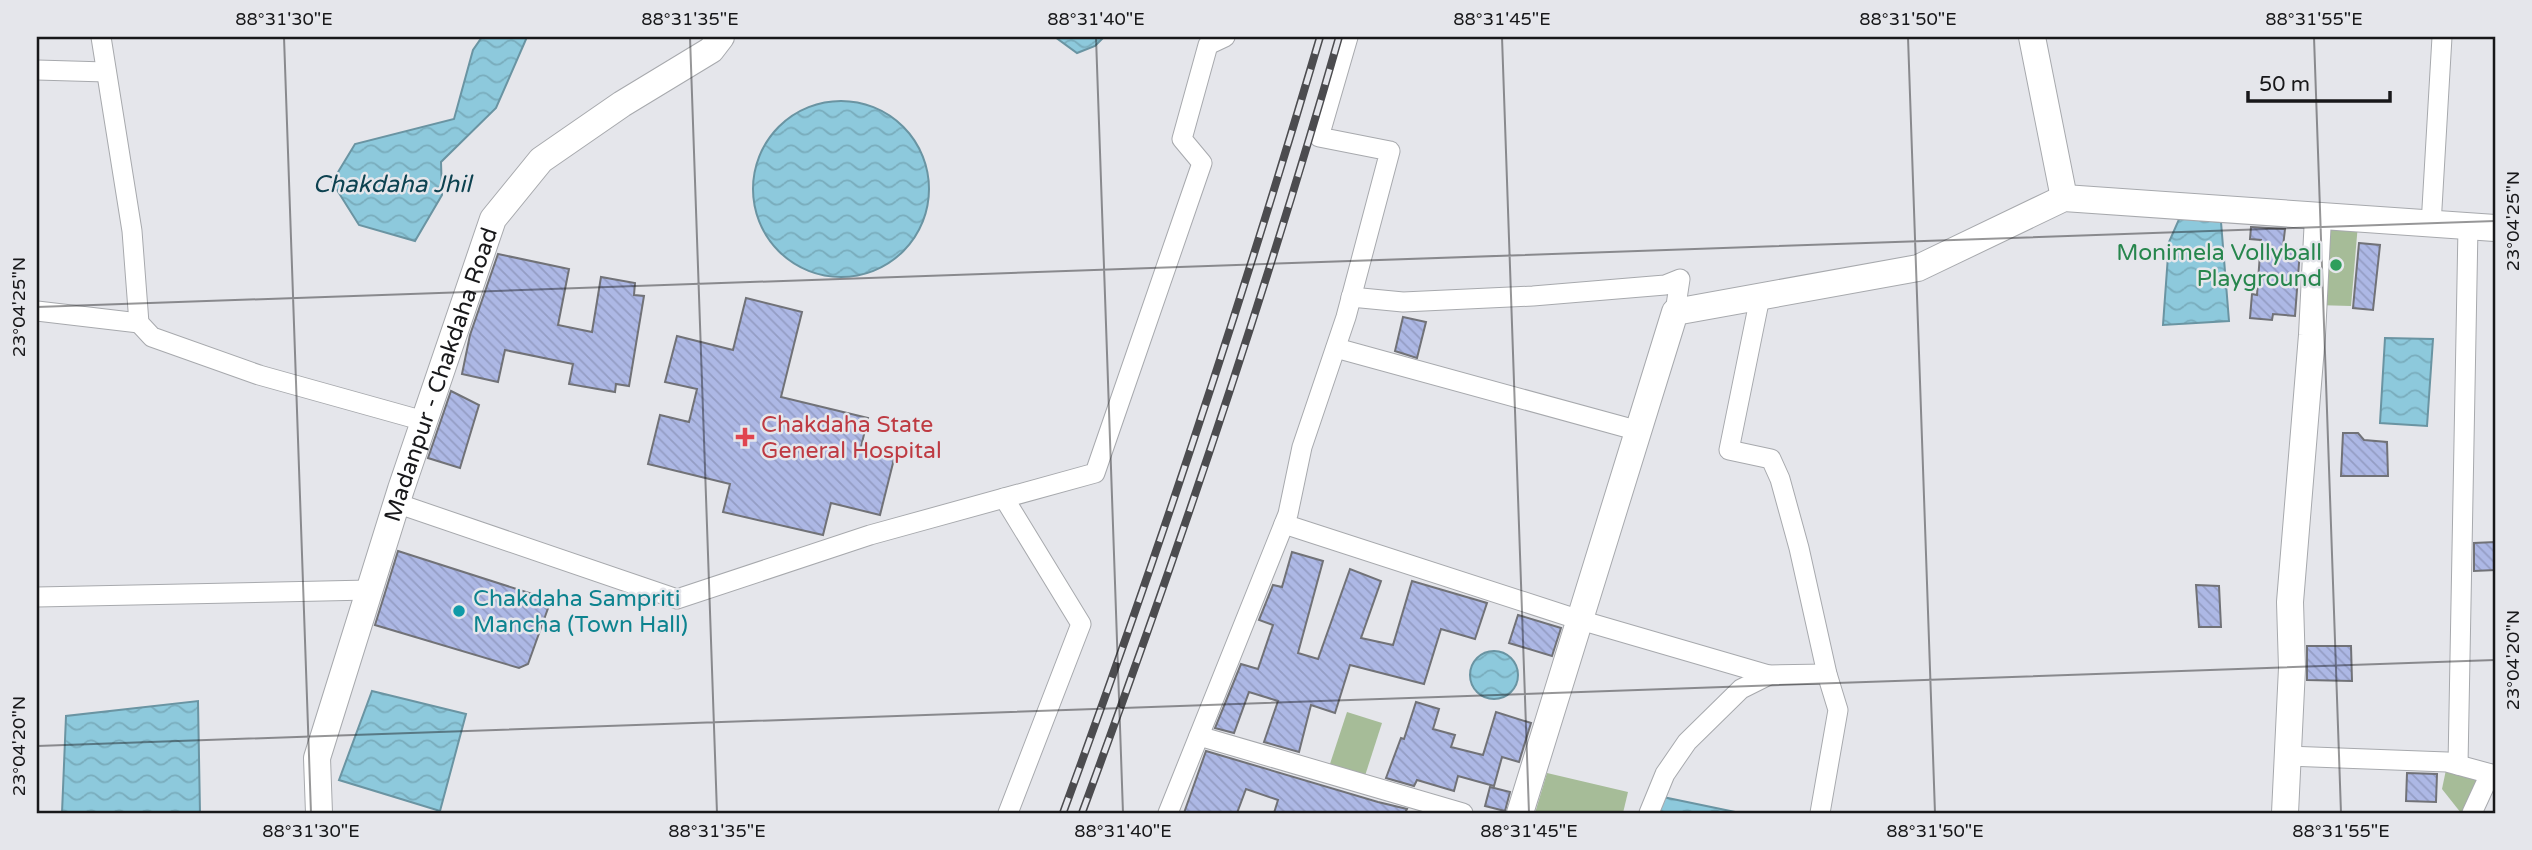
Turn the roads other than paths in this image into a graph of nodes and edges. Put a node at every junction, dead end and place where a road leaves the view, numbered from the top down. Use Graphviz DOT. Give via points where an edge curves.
graph roads {
  1 [pos="101,37"];
  2 [pos="721,37"];
  3 [pos="1225,37"];
  4 [pos="1348,37"];
  5 [pos="2032,37"];
  6 [pos="2442,37"];
  7 [pos="37,70"];
  8 [pos="106,72"];
  9 [pos="2064,198"];
  10 [pos="2318,217"];
  11 [pos="2431,225"];
  12 [pos="2468,227"];
  13 [pos="2495,228"];
  14 [pos="1351,297"];
  15 [pos="1760,297"];
  16 [pos="37,312"];
  17 [pos="1675,312"];
  18 [pos="139,323"];
  19 [pos="1336,348"];
  20 [pos="424,421"];
  21 [pos="1639,431"];
  22 [pos="1004,498"];
  23 [pos="396,503"];
  24 [pos="1284,524"];
  25 [pos="369,590"];
  26 [pos="37,597"];
  27 [pos="1580,620"];
  28 [pos="1827,674"];
  29 [pos="1769,675"];
  30 [pos="1199,736"];
  31 [pos="2287,756"];
  32 [pos="2458,765"];
  33 [pos="2492,774"];
  34 [pos="319,813"];
  35 [pos="1008,813"];
  36 [pos="1168,813"];
  37 [pos="1463,813"];
  38 [pos="1520,813"];
  39 [pos="1649,813"];
  40 [pos="1820,813"];
  41 [pos="2285,813"];
  42 [pos="2472,813"];
  1 -- 8 [label="street"];
  2 -- 20 [label="main road, Madanpur - Chakdaha Road" via="711,50 541,160 493,219"];
  3 -- 22 [label="street" via="1208,45 1182,139 1202,163 1095,473"];
  4 -- 14 [label="street" via="1319,137 1390,151"];
  5 -- 9 [label="main road"];
  6 -- 11 [label="street"];
  7 -- 8 [label="street"];
  8 -- 18 [label="street" via="132,231"];
  9 -- 10 [label="main road"];
  9 -- 15 [label="main road" via="1918,268"];
  10 -- 11 [label="main road"];
  10 -- 31 [label="main road" via="2290,603"];
  11 -- 12 [label="main road"];
  12 -- 13 [label="main road"];
  12 -- 32 [label="street"];
  14 -- 17 [label="street" via="1403,302 1533,296 1665,285 1680,279"];
  14 -- 19 [label="street"];
  15 -- 17 [label="main road"];
  15 -- 28 [label="street" via="1729,450 1771,459 1780,479"];
  16 -- 18 [label="street"];
  17 -- 21 [label="main road"];
  18 -- 20 [label="street" via="152,337 247,371"];
  19 -- 21 [label="street"];
  19 -- 24 [label="street" via="1302,447"];
  20 -- 23 [label="main road, Madanpur - Chakdaha Road"];
  21 -- 27 [label="main road"];
  22 -- 23 [label="street" via="870,535 677,599"];
  22 -- 35 [label="street" via="1081,624"];
  23 -- 25 [label="main road, Madanpur - Chakdaha Road"];
  24 -- 27 [label="street"];
  24 -- 30 [label="street"];
  25 -- 26 [label="street"];
  25 -- 34 [label="main road, Madanpur - Chakdaha Road" via="317,758"];
  27 -- 29 [label="street"];
  27 -- 38 [label="main road"];
  28 -- 29 [label="street"];
  28 -- 40 [label="street" via="1838,710"];
  29 -- 39 [label="street" via="1741,689 1687,742 1665,774"];
  30 -- 36 [label="street"];
  30 -- 37 [label="street"];
  31 -- 32 [label="street"];
  31 -- 41 [label="main road"];
  32 -- 33 [label="street"];
  33 -- 42 [label="street"];
}
